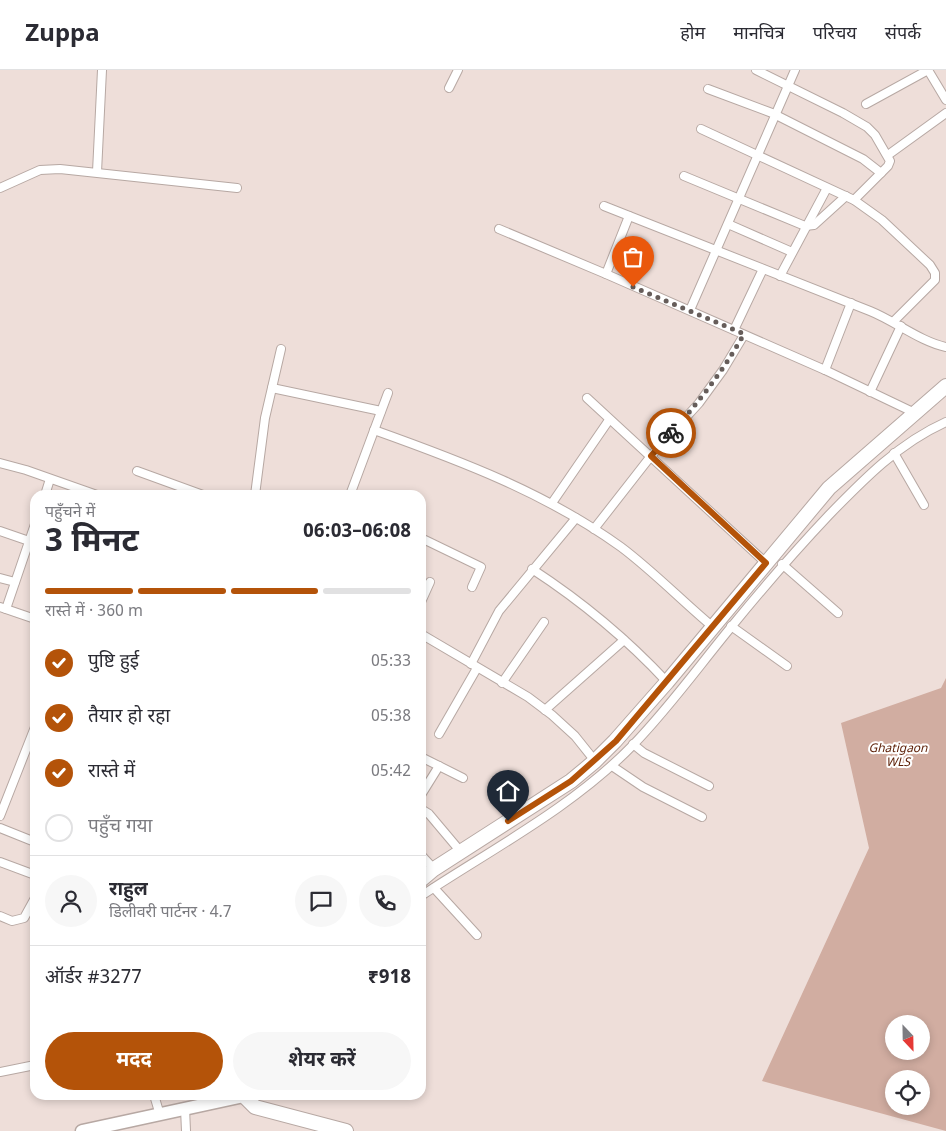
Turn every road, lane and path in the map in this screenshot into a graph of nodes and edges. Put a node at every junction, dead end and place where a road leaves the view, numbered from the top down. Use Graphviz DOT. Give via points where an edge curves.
graph roads {
  1 [pos="102,70"];
  2 [pos="458,70"];
  3 [pos="756,70"];
  4 [pos="795,70"];
  5 [pos="928,70"];
  6 [pos="788,84"];
  7 [pos="450,88"];
  8 [pos="708,89"];
  9 [pos="946,100"];
  10 [pos="866,104"];
  11 [pos="946,113"];
  12 [pos="775,115"];
  13 [pos="701,129"];
  14 [pos="757,154"];
  15 [pos="888,155"];
  16 [pos="97,172"];
  17 [pos="881,173"];
  18 [pos="684,176"];
  19 [pos="0,188"];
  20 [pos="238,188"];
  21 [pos="827,188"];
  22 [pos="846,196"];
  23 [pos="739,197"];
  24 [pos="854,200"];
  25 [pos="604,206"];
  26 [pos="629,216"];
  27 [pos="728,224"];
  28 [pos="805,226"];
  29 [pos="499,229"];
  30 [pos="717,250"];
  31 [pos="792,252"];
  32 [pos="763,269"];
  33 [pos="606,274"];
  34 [pos="780,276"];
  35 [pos="851,304"];
  36 [pos="690,310"];
  37 [pos="897,323"];
  38 [pos="734,330"];
  39 [pos="744,334"];
  40 [pos="946,347"];
  41 [pos="281,350"];
  42 [pos="825,370"];
  43 [pos="946,386"];
  44 [pos="272,388"];
  45 [pos="388,392"];
  46 [pos="870,392"];
  47 [pos="587,398"];
  48 [pos="381,411"];
  49 [pos="915,413"];
  50 [pos="610,420"];
  51 [pos="946,422"];
  52 [pos="374,430"];
  53 [pos="894,453"];
  54 [pos="651,456"];
  55 [pos="0,463"];
  56 [pos="137,471"];
  57 [pos="50,479"];
  58 [pos="47,490"];
  59 [pos="82,490"];
  60 [pos="189,490"];
  61 [pos="256,490"];
  62 [pos="352,490"];
  63 [pos="552,503"];
  64 [pos="924,505"];
  65 [pos="576,518"];
  66 [pos="594,529"];
  67 [pos="0,531"];
  68 [pos="30,539"];
  69 [pos="426,540"];
  70 [pos="29,542"];
  71 [pos="766,563"];
  72 [pos="782,564"];
  73 [pos="532,570"];
  74 [pos="0,578"];
  75 [pos="15,582"];
  76 [pos="430,582"];
  77 [pos="472,587"];
  78 [pos="426,591"];
  79 [pos="3,608"];
  80 [pos="838,613"];
  81 [pos="30,618"];
  82 [pos="544,622"];
  83 [pos="731,626"];
  84 [pos="713,627"];
  85 [pos="426,637"];
  86 [pos="624,640"];
  87 [pos="474,666"];
  88 [pos="787,666"];
  89 [pos="667,682"];
  90 [pos="502,683"];
  91 [pos="545,710"];
  92 [pos="439,734"];
  93 [pos="30,740"];
  94 [pos="633,744"];
  95 [pos="426,760"];
  96 [pos="595,760"];
  97 [pos="439,766"];
  98 [pos="612,766"];
  99 [pos="462,778"];
  100 [pos="709,786"];
  101 [pos="426,787"];
  102 [pos="426,812"];
  103 [pos="0,816"];
  104 [pos="702,817"];
  105 [pos="0,828"];
  106 [pos="30,840"];
  107 [pos="461,852"];
  108 [pos="426,860"];
  109 [pos="0,862"];
  110 [pos="434,869"];
  111 [pos="30,873"];
  112 [pos="426,876"];
  113 [pos="434,888"];
  114 [pos="426,893"];
  115 [pos="30,909"];
  116 [pos="0,916"];
  117 [pos="478,935"];
  118 [pos="30,1067"];
  119 [pos="0,1072"];
  120 [pos="156,1100"];
  121 [pos="224,1100"];
  122 [pos="247,1100"];
  123 [pos="185,1108"];
  124 [pos="160,1115"];
  125 [pos="82,1131"];
  126 [pos="186,1131"];
  127 [pos="346,1131"];
  1 -- 16 [label="street"];
  2 -- 7 [label="street"];
  3 -- 6 [label="street"];
  4 -- 6 [label="street"];
  5 -- 9 [label="street"];
  5 -- 10 [label="street"];
  6 -- 12 [label="street"];
  6 -- 15 [label="street" via="867,127"];
  8 -- 12 [label="street"];
  11 -- 15 [label="street"];
  12 -- 14 [label="street"];
  12 -- 17 [label="street" via="863,160"];
  13 -- 14 [label="street"];
  14 -- 21 [label="street"];
  14 -- 23 [label="street"];
  15 -- 17 [label="street" via="890,161"];
  16 -- 19 [label="street" via="40,170"];
  16 -- 20 [label="street"];
  17 -- 24 [label="street"];
  18 -- 23 [label="street"];
  21 -- 22 [label="street"];
  21 -- 28 [label="street"];
  22 -- 24 [label="street"];
  22 -- 28 [label="street" via="814,225"];
  23 -- 27 [label="street"];
  23 -- 28 [label="street"];
  24 -- 37 [label="street" via="882,220 935,273 935,280"];
  25 -- 26 [label="street"];
  26 -- 30 [label="street"];
  26 -- 33 [label="street"];
  27 -- 30 [label="street"];
  27 -- 31 [label="street"];
  28 -- 31 [label="street"];
  29 -- 33 [label="street"];
  30 -- 32 [label="street"];
  30 -- 36 [label="street"];
  31 -- 34 [label="street"];
  32 -- 34 [label="street"];
  32 -- 38 [label="street"];
  33 -- 36 [label="street"];
  34 -- 35 [label="street"];
  35 -- 37 [label="street"];
  35 -- 42 [label="street"];
  36 -- 38 [label="street"];
  37 -- 40 [label="street" via="920,338"];
  37 -- 46 [label="street"];
  38 -- 39 [label="street"];
  39 -- 42 [label="street"];
  39 -- 54 [label="street" via="724,370"];
  41 -- 44 [label="street"];
  42 -- 46 [label="street"];
  43 -- 49 [label="highway"];
  44 -- 48 [label="street"];
  44 -- 61 [label="street"];
  45 -- 48 [label="street"];
  46 -- 49 [label="street"];
  47 -- 50 [label="street"];
  48 -- 52 [label="street"];
  49 -- 71 [label="highway" via="829,488"];
  50 -- 54 [label="street"];
  50 -- 63 [label="street"];
  51 -- 53 [label="street"];
  52 -- 62 [label="street"];
  52 -- 63 [label="street" via="505,480"];
  53 -- 64 [label="street"];
  53 -- 72 [label="street" via="865,477"];
  54 -- 66 [label="street"];
  54 -- 71 [label="street"];
  55 -- 57 [label="street"];
  56 -- 60 [label="street"];
  57 -- 58 [label="street"];
  57 -- 59 [label="street"];
  63 -- 65 [label="street"];
  65 -- 66 [label="street"];
  65 -- 73 [label="street"];
  66 -- 84 [label="street" via="623,549"];
  67 -- 70 [label="street"];
  68 -- 70 [label="street"];
  69 -- 77 [label="street" via="481,567"];
  70 -- 75 [label="street"];
  71 -- 84 [label="highway"];
  72 -- 80 [label="street"];
  72 -- 83 [label="street"];
  73 -- 86 [label="street" via="604,621"];
  73 -- 87 [label="street" via="500,611"];
  74 -- 75 [label="street"];
  75 -- 79 [label="street"];
  76 -- 78 [label="street"];
  79 -- 81 [label="street"];
  82 -- 90 [label="street"];
  83 -- 88 [label="street"];
  83 -- 94 [label="street" via="671,703"];
  84 -- 89 [label="highway"];
  85 -- 87 [label="street"];
  86 -- 89 [label="street"];
  86 -- 91 [label="street"];
  87 -- 90 [label="street"];
  87 -- 92 [label="street"];
  89 -- 96 [label="highway" via="616,741"];
  90 -- 91 [label="street"];
  91 -- 96 [label="street" via="575,736"];
  93 -- 103 [label="street"];
  94 -- 98 [label="street"];
  94 -- 100 [label="street" via="644,753"];
  95 -- 97 [label="street"];
  96 -- 107 [label="highway" via="571,781"];
  97 -- 99 [label="street"];
  97 -- 101 [label="street"];
  98 -- 104 [label="street" via="643,787"];
  98 -- 113 [label="street" via="511,839"];
  102 -- 107 [label="street"];
  105 -- 106 [label="street"];
  107 -- 110 [label="highway"];
  108 -- 110 [label="street"];
  109 -- 111 [label="street"];
  110 -- 112 [label="highway"];
  113 -- 114 [label="street"];
  113 -- 117 [label="street"];
  115 -- 116 [label="street" via="24,918 18,920"];
  118 -- 119 [label="street"];
  120 -- 124 [label="street"];
  121 -- 123 [label="main road"];
  122 -- 127 [label="highway" via="255,1107"];
  123 -- 124 [label="main road"];
  123 -- 126 [label="street"];
  124 -- 125 [label="main road"];
}
